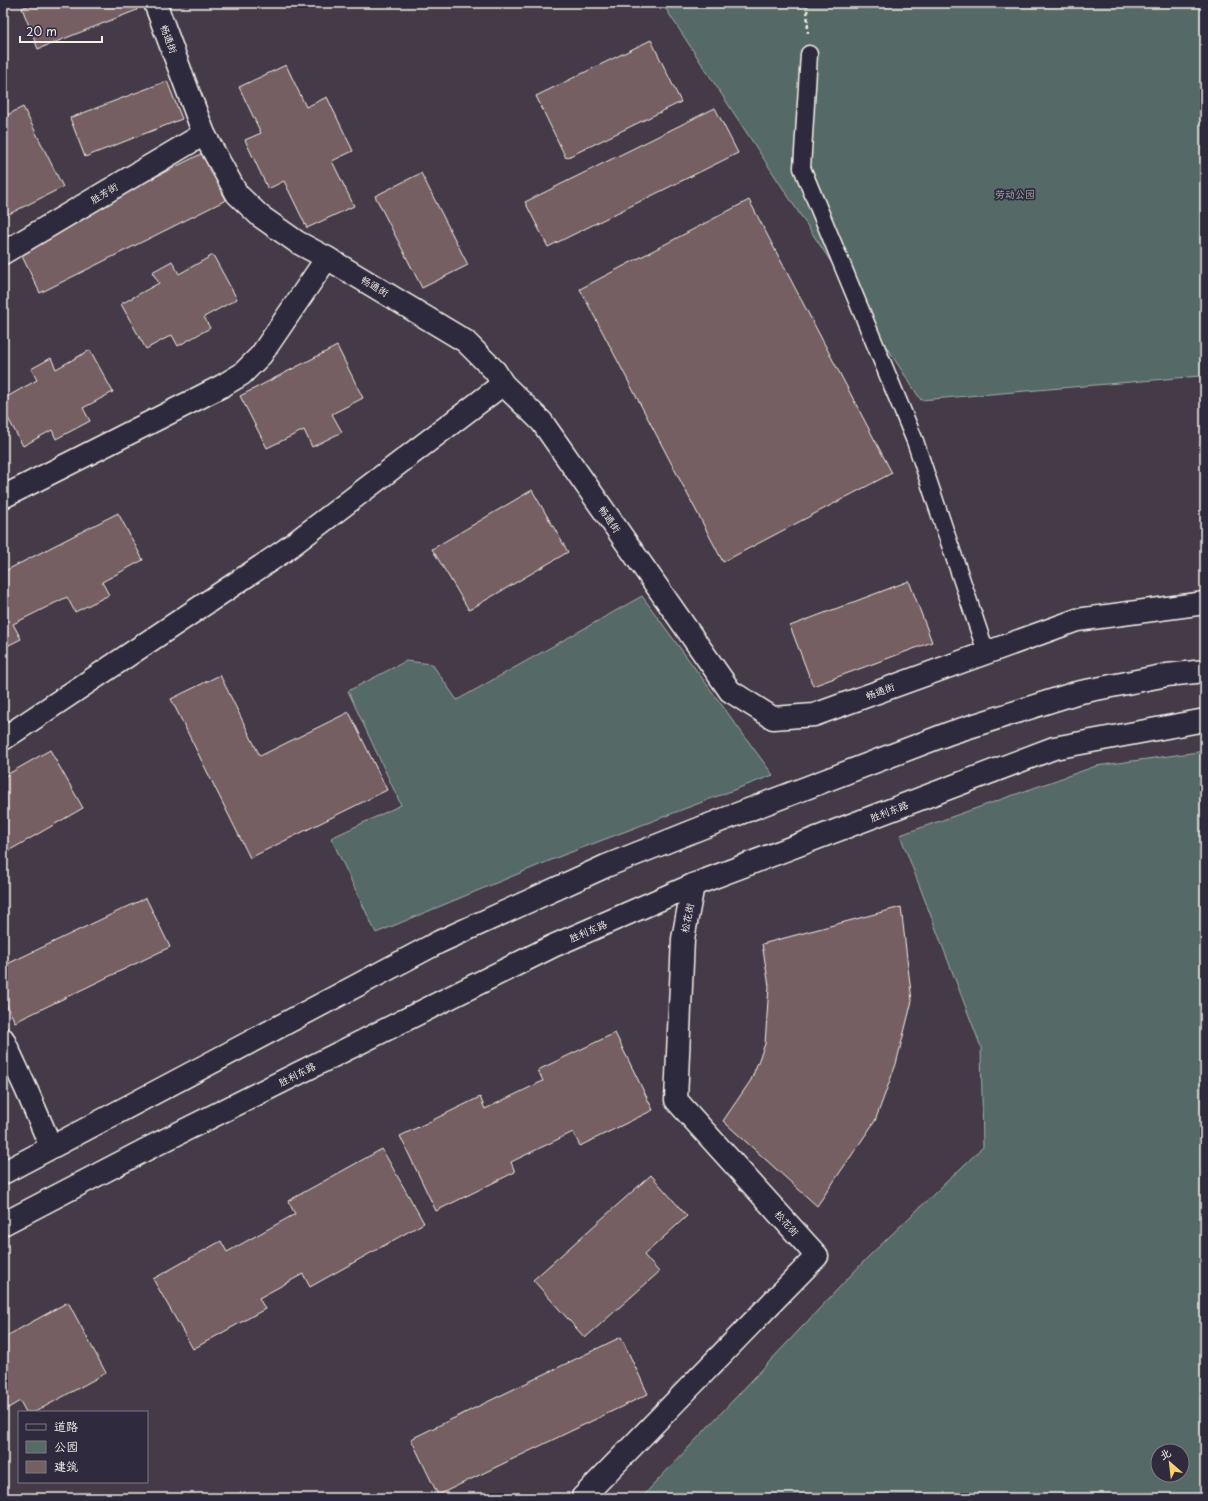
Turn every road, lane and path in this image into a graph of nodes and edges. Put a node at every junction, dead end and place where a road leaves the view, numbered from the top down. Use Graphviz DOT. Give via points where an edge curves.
graph roads {
  1 [pos="155,3"];
  2 [pos="807,3"];
  3 [pos="808,54"];
  4 [pos="204,134"];
  5 [pos="3,253"];
  6 [pos="327,258"];
  7 [pos="503,384"];
  8 [pos="3,497"];
  9 [pos="1205,603"];
  10 [pos="986,652"];
  11 [pos="1205,671"];
  12 [pos="1205,720"];
  13 [pos="3,739"];
  14 [pos="693,885"];
  15 [pos="3,1039"];
  16 [pos="51,1147"];
  17 [pos="3,1173"];
  18 [pos="3,1224"];
  19 [pos="582,1498"];
  1 -- 4 [label="street, 畅通街"];
  2 -- 3 [label="path"];
  3 -- 10 [label="lane" via="802,168 915,441"];
  4 -- 5 [label="street, 胜芳街"];
  4 -- 6 [label="street, 畅通街" via="237,194 260,216 297,242"];
  6 -- 7 [label="street, 畅通街" via="465,340 495,371"];
  6 -- 8 [label="street" via="261,355 242,374"];
  7 -- 10 [label="street, 畅通街" via="542,422 730,691 773,718 814,715"];
  7 -- 13 [label="street" via="284,551"];
  9 -- 10 [label="street, 畅通街" via="1077,620"];
  11 -- 16 [label="street" via="1167,675 1076,693 950,733 606,866 439,942"];
  12 -- 14 [label="street, 胜利东路" via="1054,748"];
  14 -- 18 [label="street, 胜利东路" via="553,946"];
  14 -- 19 [label="street, 松花街" via="683,939 676,1100 817,1256"];
  15 -- 16 [label="street"];
  16 -- 17 [label="street"];
}
